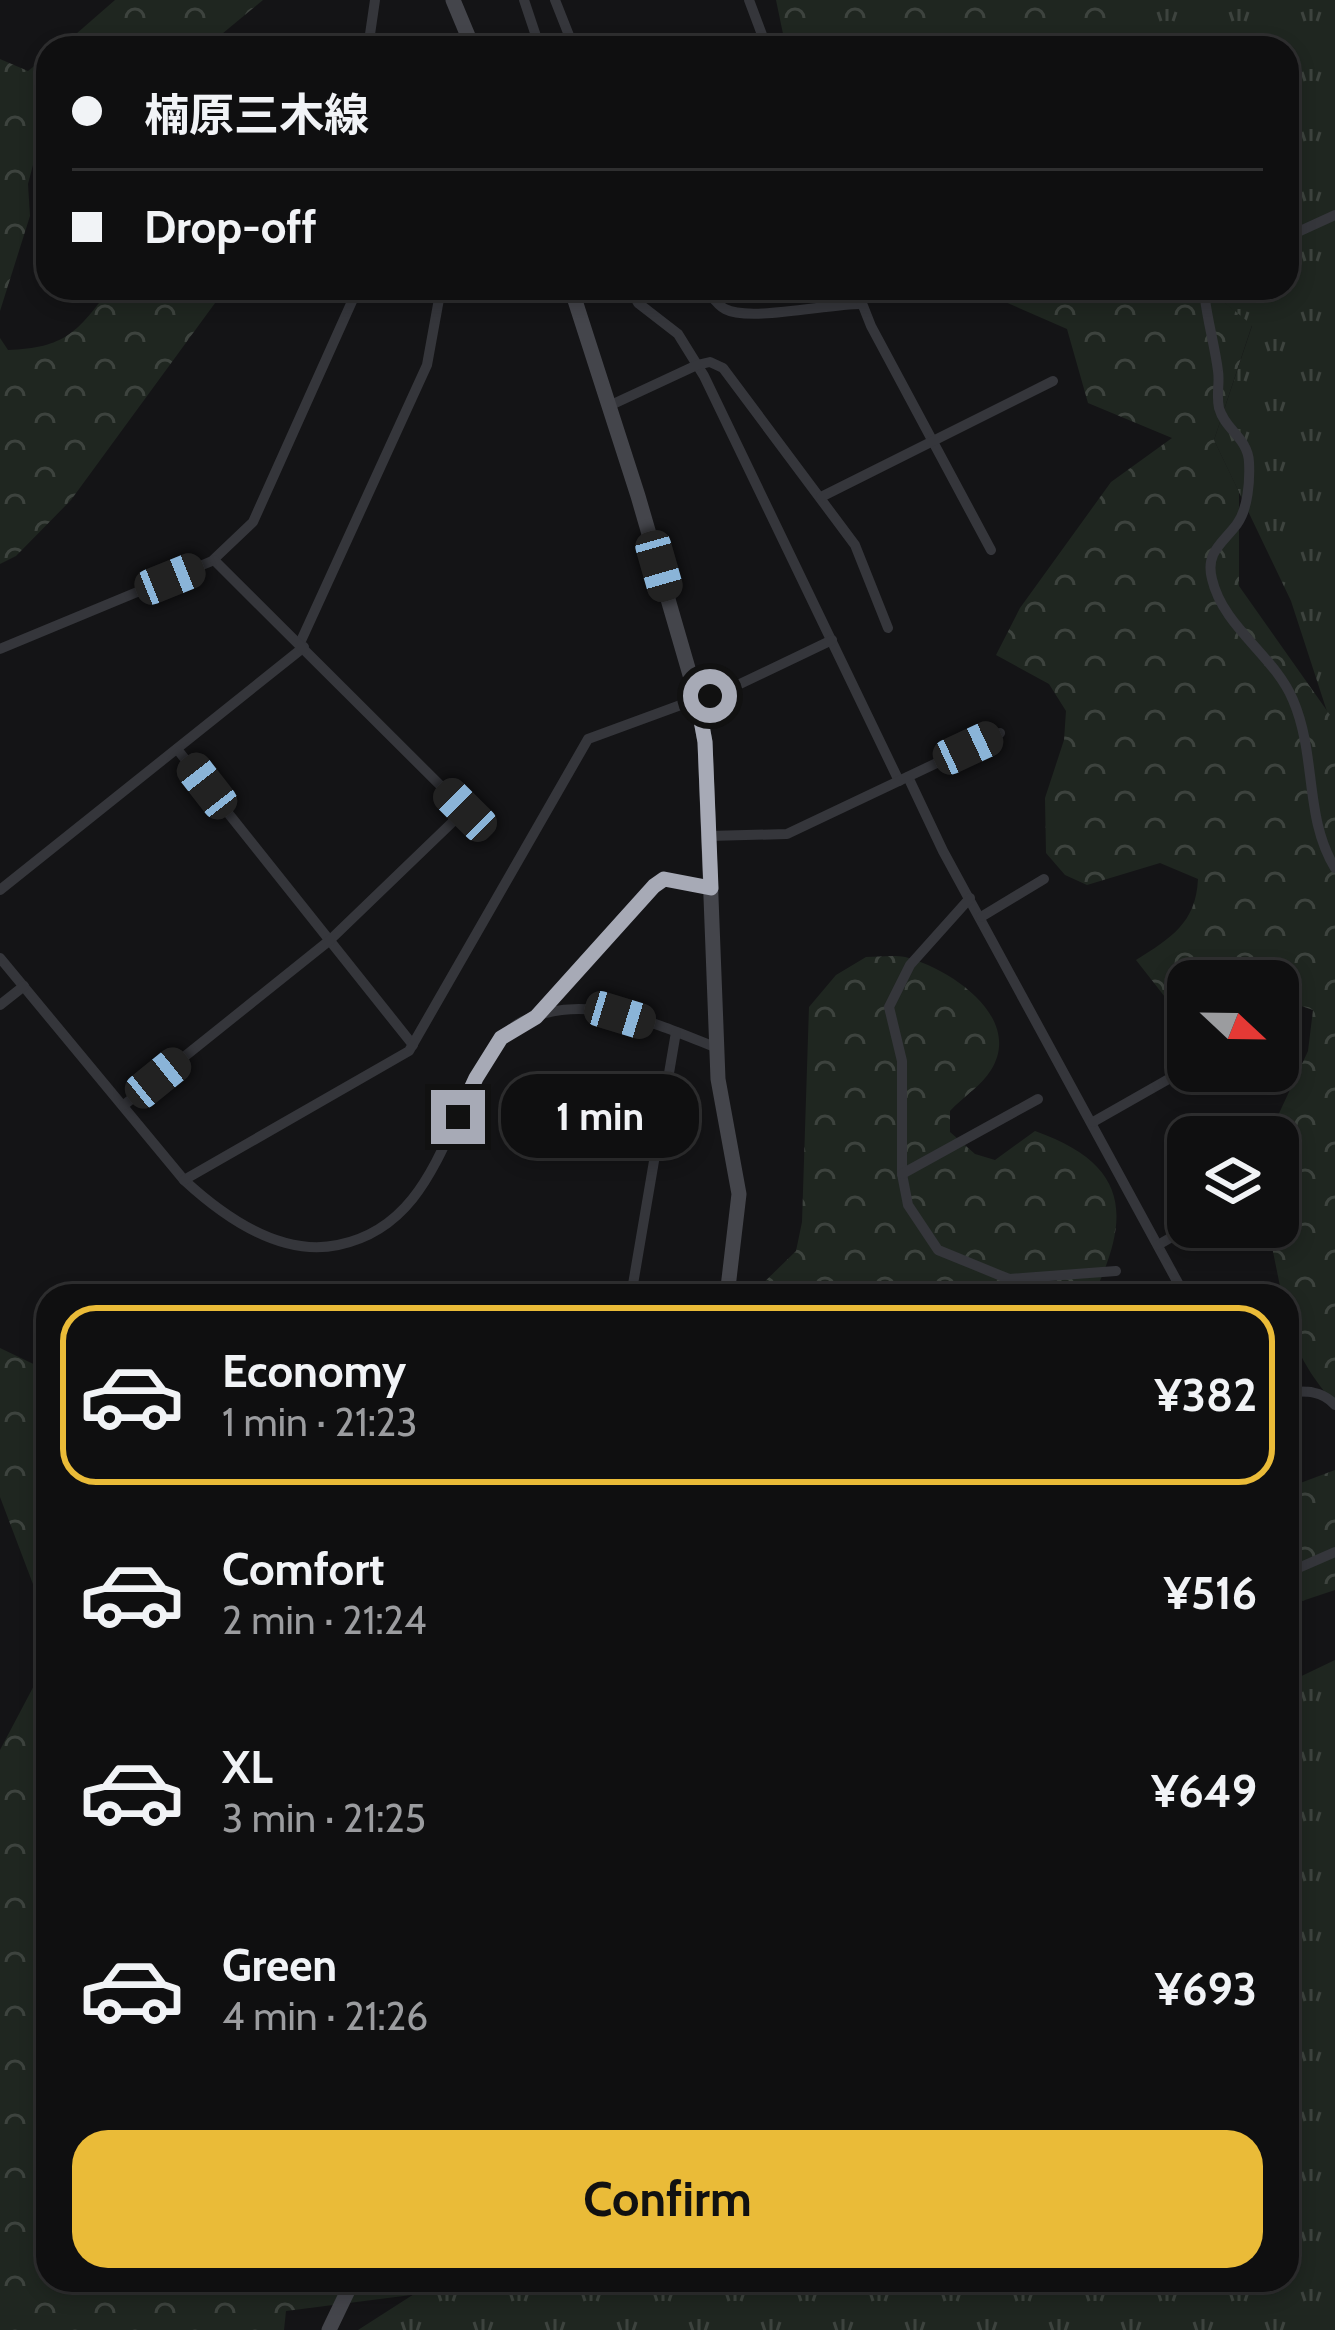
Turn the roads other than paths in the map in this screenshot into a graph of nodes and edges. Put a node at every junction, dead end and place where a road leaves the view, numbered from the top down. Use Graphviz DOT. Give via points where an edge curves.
graph roads {
  1 [pos="375,0"];
  2 [pos="453,0"];
  3 [pos="524,0"];
  4 [pos="555,0"];
  5 [pos="748,0"];
  6 [pos="370,36"];
  7 [pos="468,36"];
  8 [pos="536,36"];
  9 [pos="569,36"];
  10 [pos="762,36"];
  11 [pos="1335,215"];
  12 [pos="1299,232"];
  13 [pos="353,300"];
  14 [pos="439,300"];
  15 [pos="575,300"];
  16 [pos="636,300"];
  17 [pos="715,300"];
  18 [pos="860,300"];
  19 [pos="1205,300"];
  20 [pos="861,304"];
  21 [pos="697,365"];
  22 [pos="1053,381"];
  23 [pos="611,404"];
  24 [pos="933,441"];
  25 [pos="821,497"];
  26 [pos="991,550"];
  27 [pos="214,560"];
  28 [pos="888,628"];
  29 [pos="832,640"];
  30 [pos="302,645"];
  31 [pos="0,649"];
  32 [pos="697,702"];
  33 [pos="1000,733"];
  34 [pos="177,749"];
  35 [pos="904,779"];
  36 [pos="710,836"];
  37 [pos="1335,868"];
  38 [pos="1044,880"];
  39 [pos="711,888"];
  40 [pos="0,890"];
  41 [pos="970,898"];
  42 [pos="981,916"];
  43 [pos="330,940"];
  44 [pos="0,958"];
  45 [pos="24,986"];
  46 [pos="0,1005"];
  47 [pos="536,1017"];
  48 [pos="676,1032"];
  49 [pos="413,1045"];
  50 [pos="717,1048"];
  51 [pos="1167,1080"];
  52 [pos="1038,1099"];
  53 [pos="124,1105"];
  54 [pos="1094,1122"];
  55 [pos="902,1174"];
  56 [pos="184,1180"];
  57 [pos="1167,1240"];
  58 [pos="1158,1245"];
  59 [pos="1116,1271"];
  60 [pos="1014,1280"];
  61 [pos="633,1284"];
  62 [pos="729,1284"];
  63 [pos="1015,1284"];
  64 [pos="1178,1284"];
  65 [pos="1299,1392"];
  66 [pos="1335,1405"];
  67 [pos="1335,1552"];
  68 [pos="1299,1568"];
  69 [pos="347,2292"];
  70 [pos="329,2330"];
  1 -- 6 [label="street"];
  2 -- 7 [label="main road"];
  3 -- 8 [label="street"];
  4 -- 9 [label="street"];
  5 -- 10 [label="street"];
  11 -- 12 [label="street"];
  13 -- 27 [label="street" via="254,522"];
  14 -- 30 [label="street" via="427,365"];
  15 -- 23 [label="main road"];
  16 -- 21 [label="street" via="678,334"];
  17 -- 20 [label="street" via="746,316"];
  18 -- 20 [label="street"];
  19 -- 37 [label="street" via="1220,410 1250,460 1244,509 1217,543 1212,583 1294,701 1308,743 1319,836"];
  20 -- 24 [label="street"];
  21 -- 23 [label="street"];
  21 -- 25 [label="street" via="723,368"];
  21 -- 29 [label="street"];
  22 -- 24 [label="street"];
  23 -- 32 [label="main road"];
  24 -- 25 [label="street"];
  24 -- 26 [label="street"];
  25 -- 28 [label="street" via="855,545"];
  27 -- 30 [label="street"];
  27 -- 31 [label="street"];
  29 -- 32 [label="street"];
  29 -- 35 [label="street"];
  30 -- 34 [label="street"];
  30 -- 43 [label="street" via="465,810"];
  32 -- 36 [label="main road"];
  32 -- 49 [label="street" via="588,739"];
  33 -- 35 [label="street"];
  34 -- 40 [label="street"];
  34 -- 43 [label="street"];
  35 -- 36 [label="street" via="787,834"];
  35 -- 41 [label="street"];
  36 -- 39 [label="main road"];
  38 -- 42 [label="street"];
  39 -- 47 [label="street" via="664,879"];
  39 -- 50 [label="main road"];
  41 -- 42 [label="street"];
  41 -- 55 [label="street" via="910,965 889,1007 902,1061"];
  42 -- 54 [label="street"];
  43 -- 49 [label="street"];
  43 -- 53 [label="street"];
  44 -- 45 [label="street"];
  45 -- 46 [label="street"];
  45 -- 53 [label="street"];
  47 -- 48 [label="street" via="597,1008"];
  47 -- 56 [label="street" via="501,1038 431,1172 376,1232 327,1247 281,1243"];
  48 -- 50 [label="street"];
  48 -- 61 [label="street"];
  49 -- 56 [label="street"];
  50 -- 62 [label="main road" via="740,1194"];
  51 -- 54 [label="street"];
  52 -- 55 [label="street"];
  53 -- 56 [label="street"];
  54 -- 58 [label="street"];
  55 -- 60 [label="street" via="908,1205 932,1245"];
  57 -- 58 [label="street"];
  58 -- 64 [label="street"];
  59 -- 60 [label="street"];
  60 -- 63 [label="street"];
  65 -- 66 [label="street"];
  67 -- 68 [label="street"];
  69 -- 70 [label="main road"];
}
